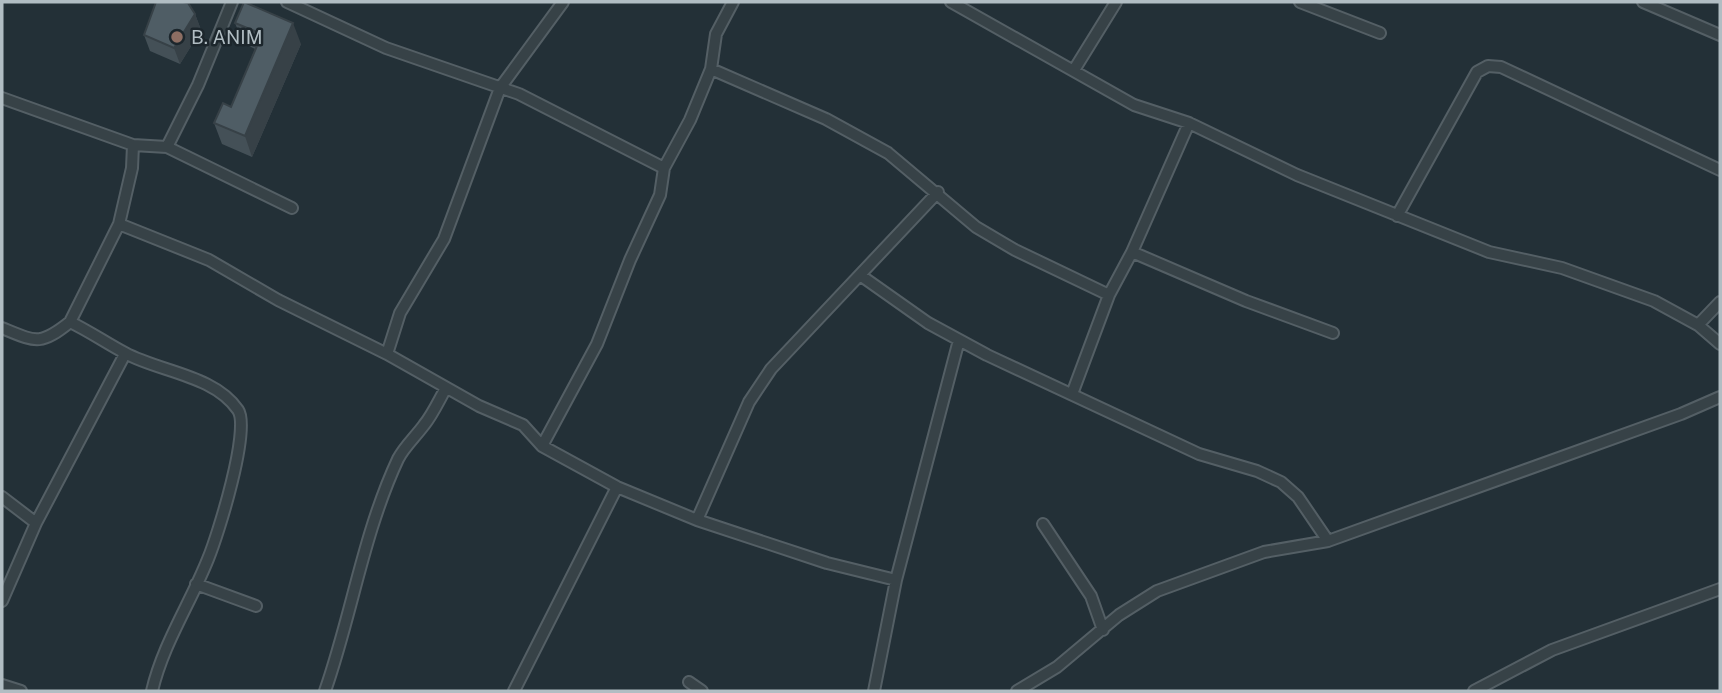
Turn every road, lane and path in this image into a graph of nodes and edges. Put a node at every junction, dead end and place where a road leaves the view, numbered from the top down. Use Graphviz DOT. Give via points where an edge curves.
graph roads {
  1 [pos="232,2"];
  2 [pos="287,2"];
  3 [pos="564,2"];
  4 [pos="733,2"];
  5 [pos="951,2"];
  6 [pos="1116,2"];
  7 [pos="1300,2"];
  8 [pos="1643,2"];
  9 [pos="300,3"];
  10 [pos="1380,33"];
  11 [pos="1720,35"];
  12 [pos="711,69"];
  13 [pos="1074,70"];
  14 [pos="500,88"];
  15 [pos="2,98"];
  16 [pos="1189,123"];
  17 [pos="132,145"];
  18 [pos="167,148"];
  19 [pos="664,168"];
  20 [pos="1720,170"];
  21 [pos="937,192"];
  22 [pos="292,208"];
  23 [pos="1397,216"];
  24 [pos="119,224"];
  25 [pos="1132,251"];
  26 [pos="860,275"];
  27 [pos="1109,295"];
  28 [pos="1720,302"];
  29 [pos="70,322"];
  30 [pos="1698,325"];
  31 [pos="2,328"];
  32 [pos="1333,333"];
  33 [pos="959,340"];
  34 [pos="1720,344"];
  35 [pos="125,354"];
  36 [pos="387,354"];
  37 [pos="446,388"];
  38 [pos="1072,394"];
  39 [pos="1720,397"];
  40 [pos="542,446"];
  41 [pos="617,486"];
  42 [pos="2,497"];
  43 [pos="697,520"];
  44 [pos="36,523"];
  45 [pos="1043,524"];
  46 [pos="1328,541"];
  47 [pos="896,580"];
  48 [pos="196,583"];
  49 [pos="1720,589"];
  50 [pos="2,601"];
  51 [pos="256,606"];
  52 [pos="1103,630"];
  53 [pos="689,682"];
  54 [pos="2,685"];
  55 [pos="21,691"];
  56 [pos="152,691"];
  57 [pos="325,691"];
  58 [pos="514,691"];
  59 [pos="702,691"];
  60 [pos="874,691"];
  61 [pos="1017,691"];
  62 [pos="1474,691"];
  1 -- 18 [label="street"];
  2 -- 9 [label="street"];
  3 -- 14 [label="street"];
  4 -- 12 [label="street" via="716,34"];
  5 -- 13 [label="street"];
  6 -- 13 [label="street"];
  7 -- 10 [label="street"];
  8 -- 11 [label="street"];
  9 -- 14 [label="street" via="386,48"];
  12 -- 19 [label="street"];
  12 -- 21 [label="street" via="826,119 888,153"];
  13 -- 16 [label="street" via="1134,105"];
  14 -- 19 [label="street" via="568,117"];
  14 -- 36 [label="street" via="443,239 400,313"];
  15 -- 17 [label="street"];
  16 -- 23 [label="street" via="1244,152"];
  16 -- 25 [label="street"];
  17 -- 18 [label="street"];
  17 -- 24 [label="street" via="132,167"];
  18 -- 22 [label="street"];
  19 -- 40 [label="street" via="660,195 597,344"];
  20 -- 23 [label="street" via="1501,67 1488,66 1477,72"];
  21 -- 26 [label="street"];
  21 -- 27 [label="street" via="976,227"];
  23 -- 30 [label="street" via="1489,252 1562,268 1654,301"];
  24 -- 29 [label="street"];
  24 -- 36 [label="street" via="209,260"];
  25 -- 27 [label="street"];
  25 -- 32 [label="street"];
  26 -- 33 [label="street"];
  26 -- 43 [label="street" via="808,326 763,380"];
  27 -- 38 [label="street"];
  28 -- 30 [label="street"];
  29 -- 31 [label="street" via="39,341"];
  29 -- 35 [label="street"];
  30 -- 34 [label="street"];
  33 -- 38 [label="street"];
  33 -- 47 [label="street"];
  35 -- 44 [label="street"];
  35 -- 48 [label="street" via="220,392 239,411 243,423 233,476"];
  36 -- 37 [label="street"];
  37 -- 40 [label="street" via="523,425"];
  37 -- 57 [label="street" via="399,456 389,479 363,547 341,646"];
  38 -- 46 [label="street" via="1199,454 1281,482 1298,497"];
  39 -- 46 [label="street"];
  40 -- 41 [label="street"];
  41 -- 43 [label="street"];
  41 -- 58 [label="street"];
  42 -- 44 [label="street"];
  43 -- 47 [label="street" via="827,564"];
  44 -- 50 [label="street"];
  45 -- 52 [label="street" via="1091,596"];
  46 -- 52 [label="street" via="1264,552 1157,591"];
  47 -- 60 [label="street"];
  48 -- 51 [label="street"];
  48 -- 56 [label="street"];
  49 -- 62 [label="street" via="1552,650"];
  52 -- 61 [label="street"];
  53 -- 59 [label="street"];
  54 -- 55 [label="street"];
}
